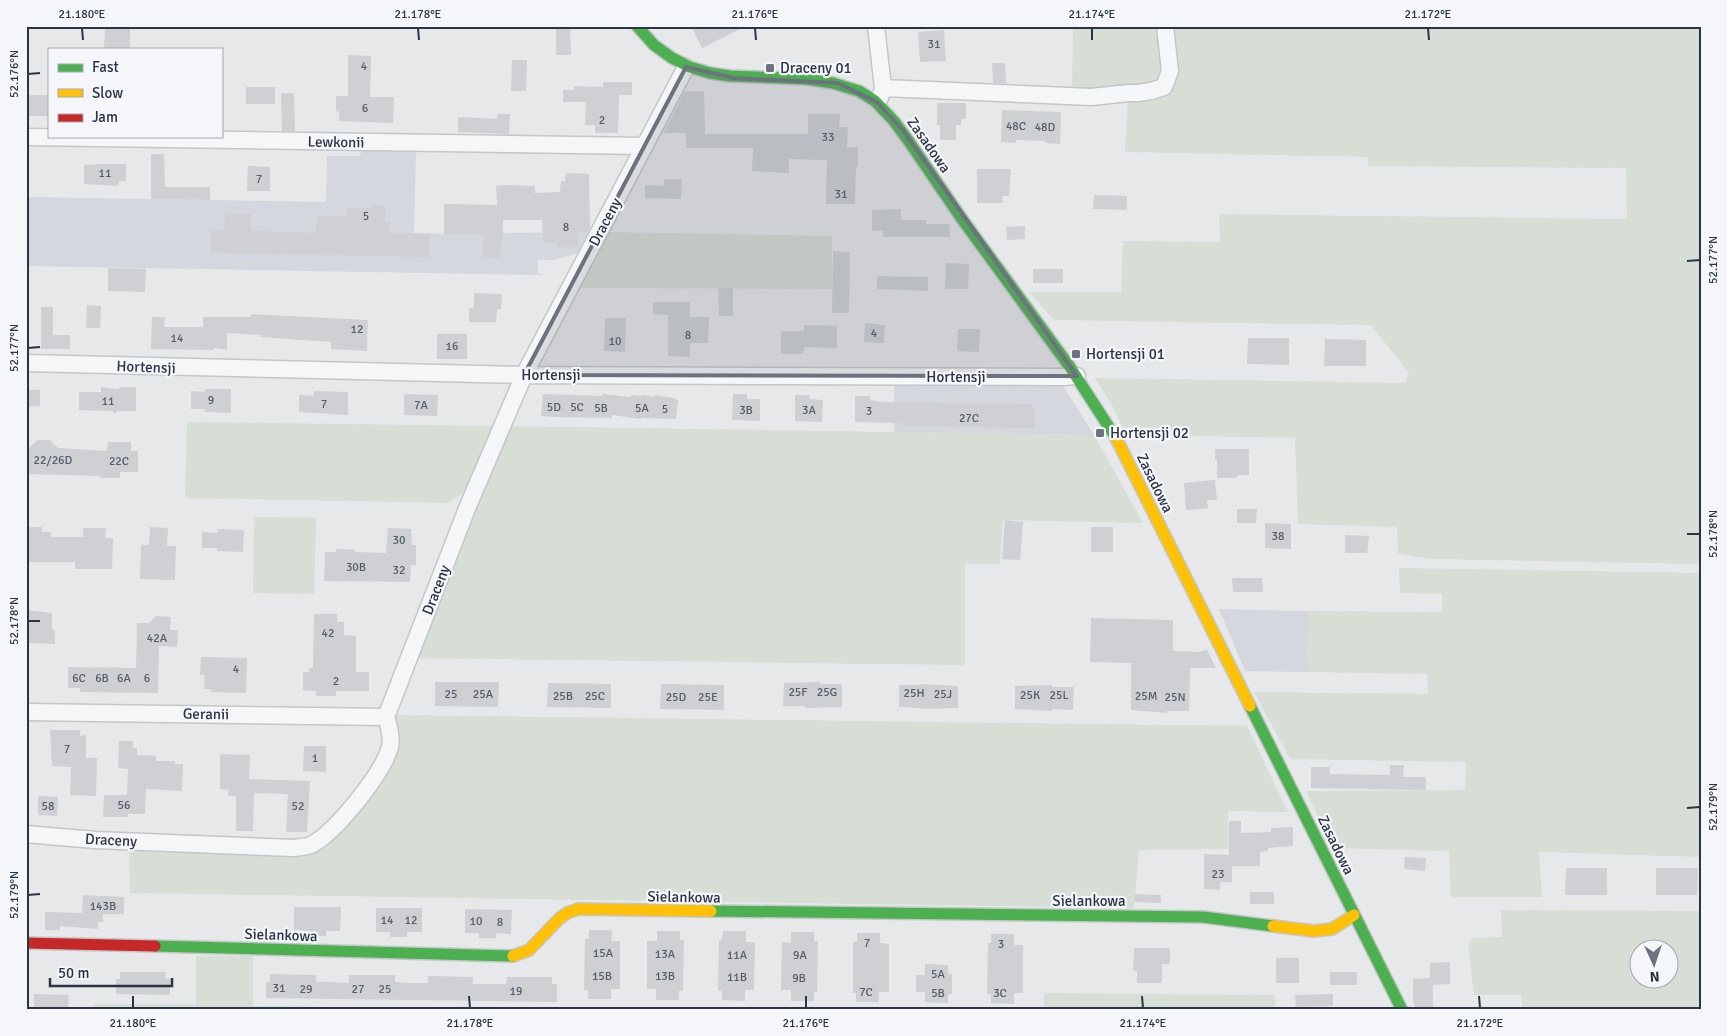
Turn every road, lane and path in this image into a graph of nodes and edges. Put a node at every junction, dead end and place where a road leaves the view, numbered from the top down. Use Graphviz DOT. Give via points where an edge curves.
graph roads {
  1 [pos="637,26"];
  2 [pos="876,26"];
  3 [pos="1165,26"];
  4 [pos="686,67"];
  5 [pos="880,95"];
  6 [pos="26,137"];
  7 [pos="48,137"];
  8 [pos="95,138"];
  9 [pos="645,146"];
  10 [pos="26,363"];
  11 [pos="524,376"];
  12 [pos="1076,376"];
  13 [pos="26,712"];
  14 [pos="386,717"];
  15 [pos="26,834"];
  16 [pos="1354,915"];
  17 [pos="26,943"];
  18 [pos="1402,1010"];
  1 -- 4 [label="street, Zasadowa" via="664,54"];
  2 -- 5 [label="street"];
  3 -- 5 [label="street" via="1170,71 1164,87 1151,91 1091,97"];
  4 -- 5 [label="street, Zasadowa" via="734,78 838,83 867,95"];
  4 -- 9 [label="street, Draceny"];
  5 -- 12 [label="street, Zasadowa" via="940,188"];
  6 -- 7 [label="street, Lewkonii"];
  8 -- 9 [label="street, Lewkonii"];
  9 -- 11 [label="street, Draceny"];
  10 -- 11 [label="street, Hortensji"];
  11 -- 12 [label="street, Hortensji"];
  11 -- 14 [label="street, Draceny" via="468,506"];
  12 -- 16 [label="street, Zasadowa" via="1112,428"];
  13 -- 14 [label="street, Geranii"];
  14 -- 15 [label="street, Draceny" via="390,740 385,760 340,821 310,846 95,840"];
  16 -- 17 [label="street, Sielankowa" via="1332,928 1314,931 1203,917 578,910 560,918 529,950 512,956"];
  16 -- 18 [label="street, Zasadowa"];
}
